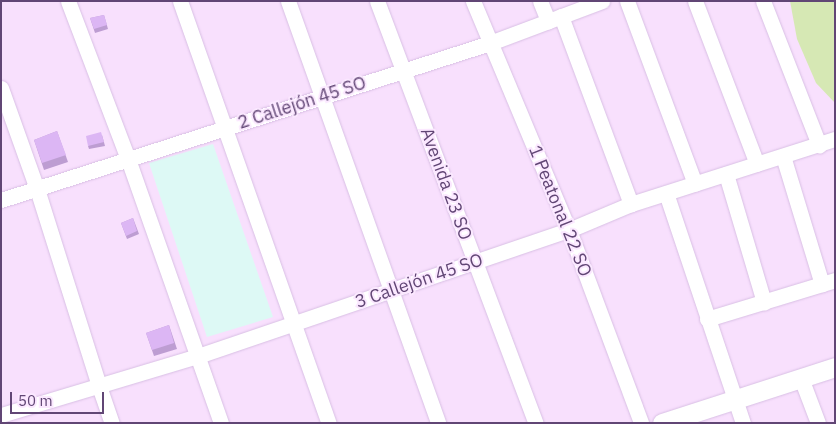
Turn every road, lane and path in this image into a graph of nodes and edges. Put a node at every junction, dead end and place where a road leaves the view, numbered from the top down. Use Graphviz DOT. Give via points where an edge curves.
graph roads {
  1 [pos="68,1"];
  2 [pos="180,1"];
  3 [pos="288,1"];
  4 [pos="377,1"];
  5 [pos="473,1"];
  6 [pos="540,1"];
  7 [pos="602,1"];
  8 [pos="627,1"];
  9 [pos="694,1"];
  10 [pos="763,1"];
  11 [pos="555,19"];
  12 [pos="490,43"];
  13 [pos="404,68"];
  14 [pos="1,88"];
  15 [pos="322,98"];
  16 [pos="223,128"];
  17 [pos="835,139"];
  18 [pos="819,144"];
  19 [pos="783,156"];
  20 [pos="128,159"];
  21 [pos="757,164"];
  22 [pos="726,174"];
  23 [pos="695,184"];
  24 [pos="37,189"];
  25 [pos="666,193"];
  26 [pos="1,200"];
  27 [pos="631,204"];
  28 [pos="569,230"];
  29 [pos="476,262"];
  30 [pos="828,282"];
  31 [pos="391,290"];
  32 [pos="764,302"];
  33 [pos="707,319"];
  34 [pos="292,324"];
  35 [pos="198,356"];
  36 [pos="835,367"];
  37 [pos="801,378"];
  38 [pos="99,386"];
  39 [pos="734,399"];
  40 [pos="3,416"];
  41 [pos="112,423"];
  42 [pos="221,423"];
  43 [pos="329,423"];
  44 [pos="438,423"];
  45 [pos="536,423"];
  46 [pos="641,423"];
  47 [pos="662,423"];
  48 [pos="743,423"];
  49 [pos="818,423"];
  1 -- 20 [label="street"];
  2 -- 16 [label="street"];
  3 -- 15 [label="street"];
  4 -- 13 [label="street, Avenida 23 SO"];
  5 -- 12 [label="street, 1 Peatonal 22 SO"];
  6 -- 11 [label="street"];
  7 -- 11 [label="street, 2 Callejón 45 SO"];
  8 -- 23 [label="street"];
  9 -- 21 [label="street"];
  10 -- 18 [label="street"];
  11 -- 12 [label="street, 2 Callejón 45 SO"];
  11 -- 27 [label="street"];
  12 -- 13 [label="street, 2 Callejón 45 SO"];
  12 -- 28 [label="street, 1 Peatonal 22 SO"];
  13 -- 15 [label="street, 2 Callejón 45 SO"];
  13 -- 29 [label="street, Avenida 23 SO"];
  14 -- 24 [label="street"];
  15 -- 16 [label="street, 2 Callejón 45 SO"];
  15 -- 31 [label="street"];
  16 -- 20 [label="street, 2 Callejón 45 SO"];
  16 -- 34 [label="street"];
  17 -- 18 [label="street, 3 Callejón 45 SO"];
  18 -- 19 [label="street, 3 Callejón 45 SO"];
  19 -- 21 [label="street, 3 Callejón 45 SO"];
  19 -- 30 [label="street"];
  20 -- 24 [label="street, 2 Callejón 45 SO"];
  20 -- 35 [label="street"];
  21 -- 22 [label="street, 3 Callejón 45 SO"];
  22 -- 23 [label="street, 3 Callejón 45 SO"];
  22 -- 32 [label="street"];
  23 -- 25 [label="street, 3 Callejón 45 SO"];
  24 -- 26 [label="street, 2 Callejón 45 SO"];
  24 -- 38 [label="street"];
  25 -- 27 [label="street, 3 Callejón 45 SO"];
  25 -- 33 [label="street"];
  27 -- 28 [label="street, 3 Callejón 45 SO"];
  28 -- 29 [label="street, 3 Callejón 45 SO"];
  28 -- 46 [label="street, 1 Peatonal 22 SO"];
  29 -- 31 [label="street, 3 Callejón 45 SO"];
  29 -- 45 [label="street, Avenida 23 SO"];
  30 -- 32 [label="street"];
  31 -- 34 [label="street, 3 Callejón 45 SO"];
  31 -- 44 [label="street"];
  32 -- 33 [label="street"];
  33 -- 39 [label="street"];
  34 -- 35 [label="street, 3 Callejón 45 SO"];
  34 -- 43 [label="street"];
  35 -- 38 [label="street, 3 Callejón 45 SO"];
  35 -- 42 [label="street"];
  36 -- 37 [label="street"];
  37 -- 39 [label="street"];
  37 -- 49 [label="street"];
  38 -- 40 [label="street, 3 Callejón 45 SO"];
  38 -- 41 [label="street"];
  39 -- 47 [label="street"];
  39 -- 48 [label="street"];
}
